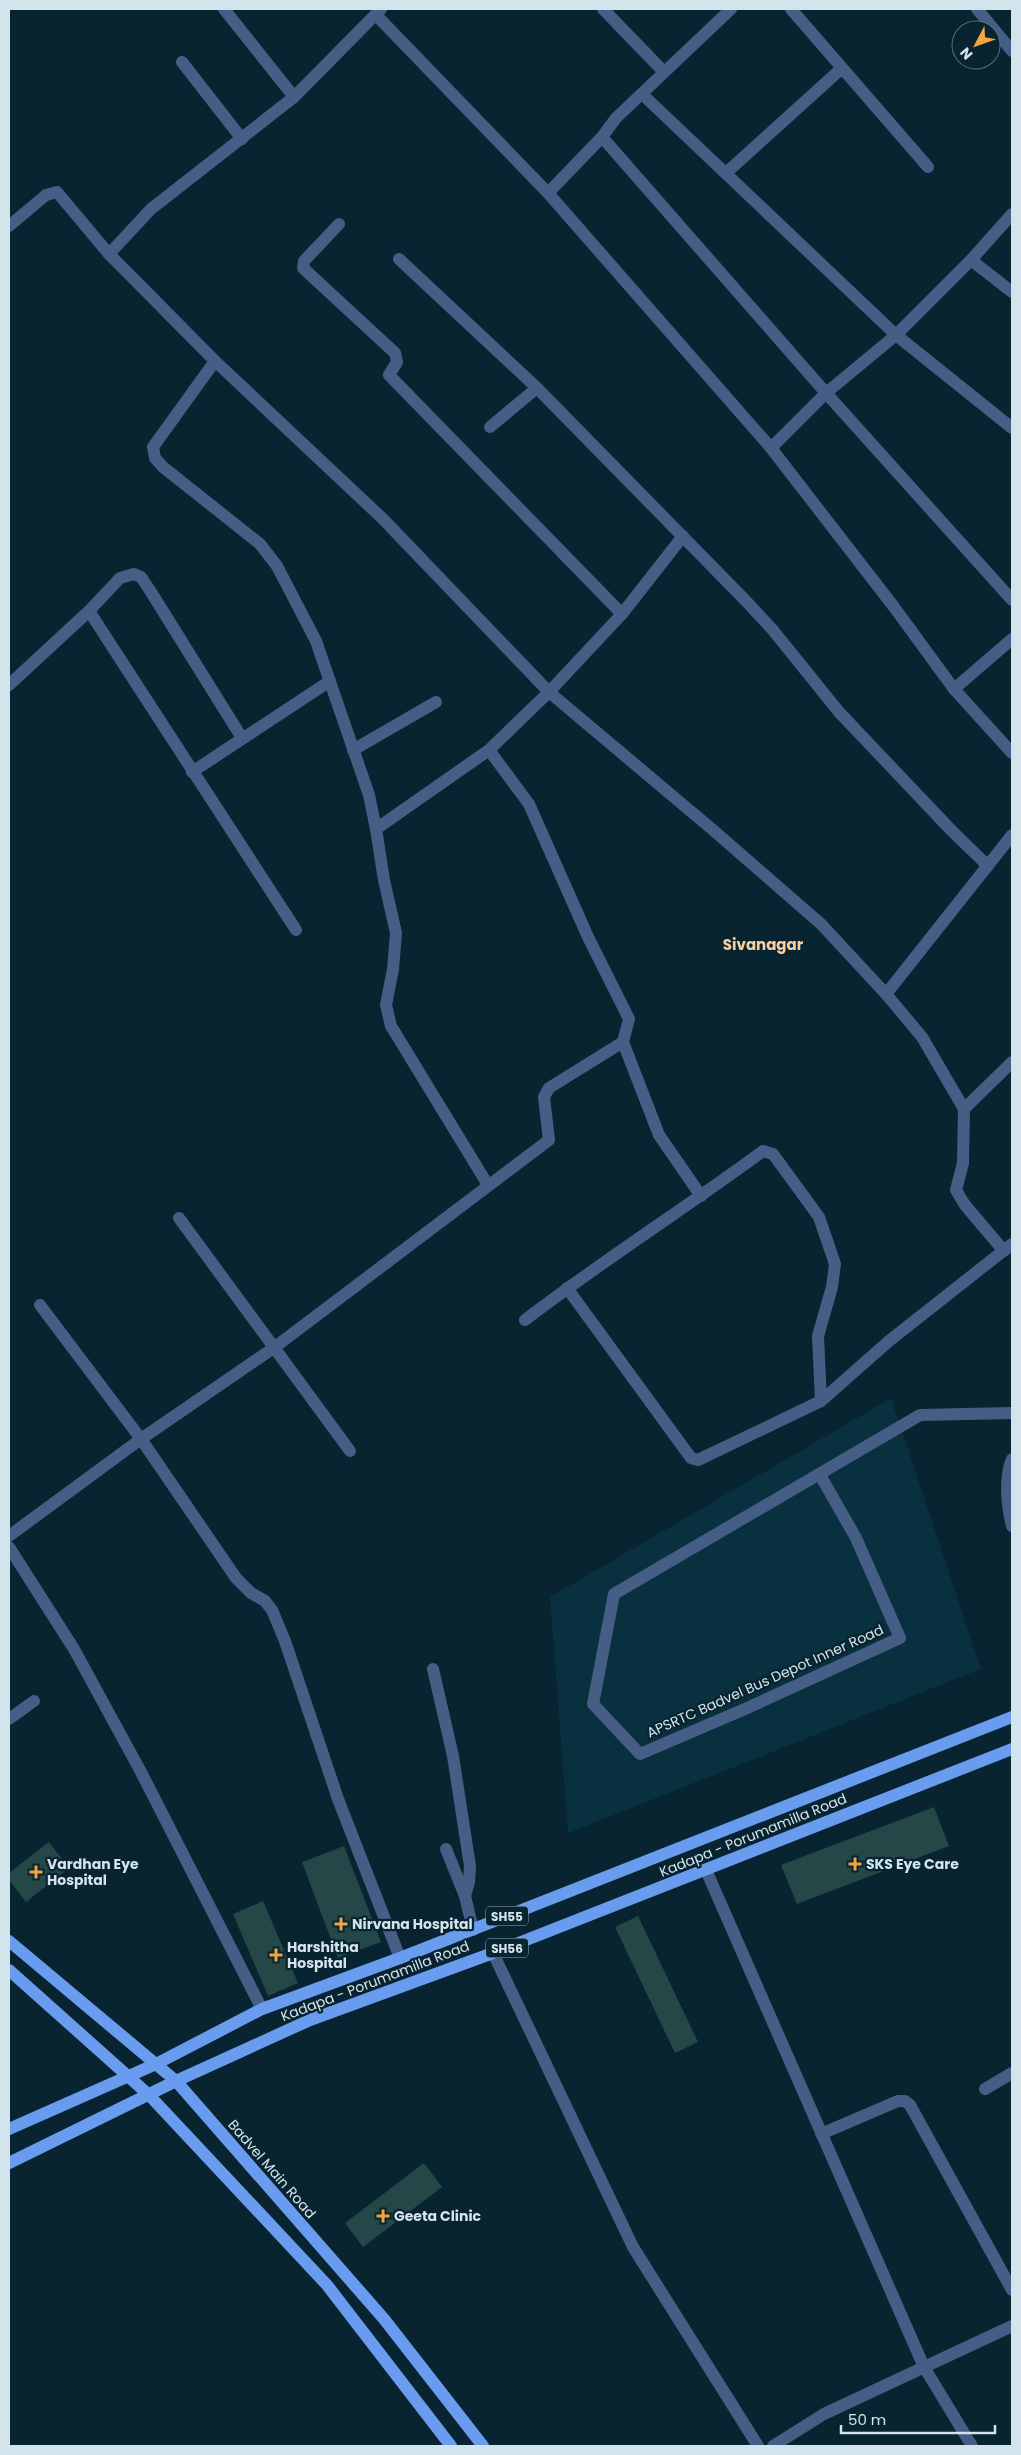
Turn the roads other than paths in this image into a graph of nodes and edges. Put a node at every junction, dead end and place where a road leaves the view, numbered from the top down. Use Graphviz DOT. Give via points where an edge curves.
graph roads {
  1 [pos="224,9"];
  2 [pos="603,9"];
  3 [pos="731,9"];
  4 [pos="791,9"];
  5 [pos="977,9"];
  6 [pos="378,12"];
  7 [pos="1012,51"];
  8 [pos="182,62"];
  9 [pos="841,69"];
  10 [pos="664,72"];
  11 [pos="642,94"];
  12 [pos="294,97"];
  13 [pos="602,137"];
  14 [pos="242,139"];
  15 [pos="928,168"];
  16 [pos="726,173"];
  17 [pos="548,193"];
  18 [pos="1012,214"];
  19 [pos="339,224"];
  20 [pos="9,226"];
  21 [pos="109,254"];
  22 [pos="399,259"];
  23 [pos="971,260"];
  24 [pos="1012,292"];
  25 [pos="896,335"];
  26 [pos="214,361"];
  27 [pos="537,388"];
  28 [pos="826,393"];
  29 [pos="490,427"];
  30 [pos="1012,428"];
  31 [pos="770,448"];
  32 [pos="683,536"];
  33 [pos="1012,600"];
  34 [pos="89,611"];
  35 [pos="622,614"];
  36 [pos="1012,639"];
  37 [pos="330,681"];
  38 [pos="9,685"];
  39 [pos="954,689"];
  40 [pos="549,692"];
  41 [pos="436,702"];
  42 [pos="242,738"];
  43 [pos="353,750"];
  44 [pos="489,750"];
  45 [pos="1012,752"];
  46 [pos="192,772"];
  47 [pos="376,829"];
  48 [pos="1012,835"];
  49 [pos="988,866"];
  50 [pos="296,930"];
  51 [pos="886,994"];
  52 [pos="623,1042"];
  53 [pos="1012,1062"];
  54 [pos="964,1109"];
  55 [pos="488,1185"];
  56 [pos="701,1196"];
  57 [pos="179,1218"];
  58 [pos="1008,1247"];
  59 [pos="567,1288"];
  60 [pos="40,1304"];
  61 [pos="525,1320"];
  62 [pos="275,1348"];
  63 [pos="821,1401"];
  64 [pos="1012,1413"];
  65 [pos="141,1439"];
  66 [pos="350,1451"];
  67 [pos="1012,1459"];
  68 [pos="820,1475"];
  69 [pos="1012,1526"];
  70 [pos="9,1536"];
  71 [pos="9,1546"];
  72 [pos="433,1669"];
  73 [pos="34,1701"];
  74 [pos="1012,1717"];
  75 [pos="9,1719"];
  76 [pos="1012,1749"];
  77 [pos="446,1849"];
  78 [pos="706,1870"];
  79 [pos="465,1896"];
  80 [pos="473,1930"];
  81 [pos="9,1941"];
  82 [pos="493,1953"];
  83 [pos="400,1958"];
  84 [pos="9,1970"];
  85 [pos="262,2009"];
  86 [pos="156,2064"];
  87 [pos="1012,2073"];
  88 [pos="127,2075"];
  89 [pos="176,2081"];
  90 [pos="986,2089"];
  91 [pos="149,2096"];
  92 [pos="9,2130"];
  93 [pos="821,2134"];
  94 [pos="9,2163"];
  95 [pos="1012,2290"];
  96 [pos="1012,2326"];
  97 [pos="924,2367"];
  98 [pos="451,2446"];
  99 [pos="483,2446"];
  100 [pos="758,2446"];
  101 [pos="772,2446"];
  102 [pos="972,2446"];
  1 -- 12 [label="street"];
  2 -- 10 [label="street"];
  3 -- 10 [label="street"];
  4 -- 9 [label="street"];
  5 -- 7 [label="street"];
  6 -- 12 [label="street"];
  6 -- 17 [label="street"];
  8 -- 14 [label="street"];
  9 -- 15 [label="street"];
  9 -- 16 [label="street"];
  10 -- 11 [label="street"];
  11 -- 13 [label="street" via="616,118"];
  11 -- 16 [label="street"];
  12 -- 14 [label="street"];
  13 -- 17 [label="street"];
  13 -- 28 [label="street"];
  14 -- 21 [label="street" via="152,209"];
  16 -- 25 [label="street"];
  17 -- 31 [label="street"];
  18 -- 23 [label="street"];
  19 -- 35 [label="street" via="304,261 304,268 395,353 397,362 389,375"];
  20 -- 21 [label="street" via="46,195 57,192"];
  21 -- 26 [label="street"];
  22 -- 27 [label="street"];
  23 -- 24 [label="street"];
  23 -- 25 [label="street"];
  25 -- 28 [label="street"];
  25 -- 30 [label="street"];
  26 -- 37 [label="street" via="153,447 155,458 260,544 277,566 316,641"];
  26 -- 40 [label="street" via="383,519"];
  27 -- 29 [label="street"];
  27 -- 32 [label="street"];
  28 -- 31 [label="street"];
  28 -- 33 [label="street"];
  31 -- 39 [label="street"];
  32 -- 35 [label="street"];
  32 -- 49 [label="street" via="772,629 838,712"];
  34 -- 38 [label="street"];
  34 -- 42 [label="street" via="120,578 134,574 141,577"];
  34 -- 46 [label="street"];
  35 -- 40 [label="street"];
  36 -- 39 [label="street"];
  37 -- 42 [label="street"];
  37 -- 43 [label="street"];
  39 -- 45 [label="street"];
  40 -- 44 [label="street"];
  40 -- 51 [label="street" via="813,918"];
  41 -- 43 [label="street"];
  42 -- 46 [label="street"];
  43 -- 47 [label="street" via="369,795"];
  44 -- 47 [label="street"];
  44 -- 52 [label="street" via="529,804 588,937 629,1019"];
  46 -- 50 [label="street"];
  47 -- 55 [label="street" via="396,934 386,1005 391,1026"];
  48 -- 49 [label="street"];
  49 -- 51 [label="street"];
  51 -- 54 [label="street" via="922,1038"];
  52 -- 55 [label="street" via="549,1088 544,1097 549,1140"];
  52 -- 56 [label="street" via="659,1135"];
  53 -- 54 [label="street"];
  54 -- 58 [label="street" via="962,1163 956,1190 964,1205"];
  55 -- 62 [label="street"];
  56 -- 59 [label="street"];
  56 -- 63 [label="street" via="762,1151 774,1154 819,1217 835,1264 818,1336"];
  57 -- 62 [label="street"];
  58 -- 63 [label="street" via="889,1341"];
  59 -- 61 [label="street"];
  59 -- 63 [label="street" via="691,1458 698,1460"];
  60 -- 65 [label="street"];
  62 -- 65 [label="street"];
  62 -- 66 [label="street"];
  64 -- 68 [label="street, APSRTC Badvel Bus Depot Inner Road" via="920,1415"];
  65 -- 70 [label="street"];
  65 -- 83 [label="street" via="236,1578 272,1610 338,1799"];
  67 -- 69 [label="street" via="1008,1468 1008,1510"];
  68 -- 68 [label="street, APSRTC Badvel Bus Depot Inner Road" via="614,1594 593,1704 640,1754 900,1638 856,1538"];
  71 -- 85 [label="street" via="74,1649"];
  72 -- 79 [label="street" via="453,1756 470,1866"];
  73 -- 75 [label="street"];
  74 -- 80 [label="main road, SH55"];
  76 -- 78 [label="main road, Kadapa - Porumamilla Road / SH56"];
  77 -- 79 [label="street"];
  78 -- 82 [label="main road, Kadapa - Porumamilla Road / SH56"];
  78 -- 93 [label="street"];
  79 -- 80 [label="street"];
  80 -- 83 [label="main road, SH55"];
  81 -- 86 [label="main road, Badvel Main Road"];
  82 -- 89 [label="main road, Kadapa - Porumamilla Road / SH56" via="310,2020"];
  82 -- 100 [label="street" via="633,2248"];
  83 -- 85 [label="main road, SH55"];
  84 -- 88 [label="main road"];
  85 -- 86 [label="main road, SH55"];
  86 -- 88 [label="main road, SH55"];
  86 -- 89 [label="main road, Badvel Main Road"];
  87 -- 90 [label="street"];
  88 -- 91 [label="main road"];
  88 -- 92 [label="main road, SH55"];
  89 -- 91 [label="main road, Kadapa - Porumamilla Road / SH56"];
  89 -- 99 [label="main road, Badvel Main Road" via="384,2319"];
  91 -- 94 [label="main road, Kadapa - Porumamilla Road / SH56"];
  91 -- 98 [label="main road" via="327,2285"];
  93 -- 95 [label="street" via="898,2101 910,2104"];
  93 -- 97 [label="street"];
  96 -- 97 [label="street"];
  97 -- 101 [label="street" via="824,2414"];
  97 -- 102 [label="street"];
}
